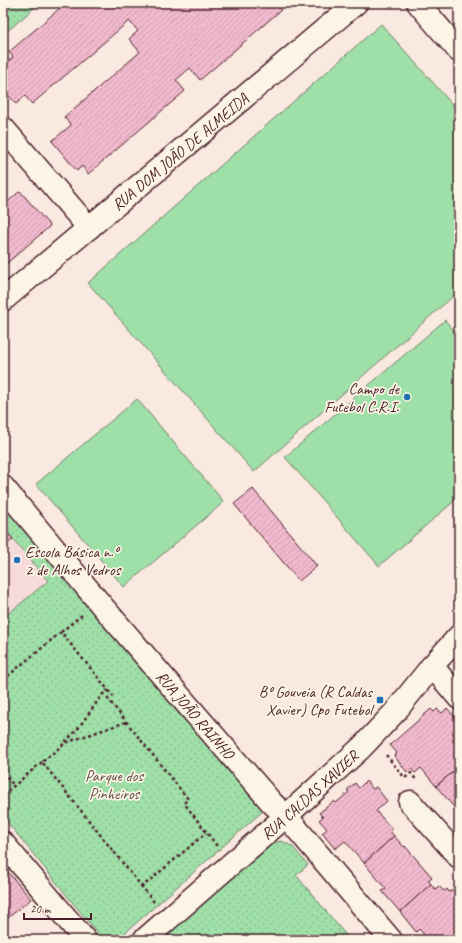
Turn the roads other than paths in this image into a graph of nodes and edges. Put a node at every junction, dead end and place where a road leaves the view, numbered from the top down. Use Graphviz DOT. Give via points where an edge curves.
graph roads {
  1 [pos="356,3"];
  2 [pos="418,3"];
  3 [pos="459,51"];
  4 [pos="3,128"];
  5 [pos="89,228"];
  6 [pos="3,300"];
  7 [pos="3,487"];
  8 [pos="459,636"];
  9 [pos="432,666"];
  10 [pos="459,698"];
  11 [pos="410,802"];
  12 [pos="286,816"];
  13 [pos="3,843"];
  14 [pos="459,857"];
  15 [pos="85,940"];
  16 [pos="144,940"];
  17 [pos="391,940"];
  1 -- 5 [label="street, RUA DOM JOÃO DE ALMEIDA"];
  2 -- 3 [label="street"];
  4 -- 5 [label="street"];
  5 -- 6 [label="street, RUA DOM JOÃO DE ALMEIDA"];
  7 -- 12 [label="street, RUA JOÃO RAINHO" via="103,607"];
  8 -- 9 [label="street, RUA CALDAS XAVIER"];
  9 -- 10 [label="street"];
  9 -- 12 [label="street, RUA CALDAS XAVIER" via="395,712 361,748"];
  11 -- 14 [label="street"];
  12 -- 16 [label="street, RUA CALDAS XAVIER"];
  12 -- 17 [label="street, RUA JOÃO RAINHO"];
  13 -- 15 [label="street"];
}
